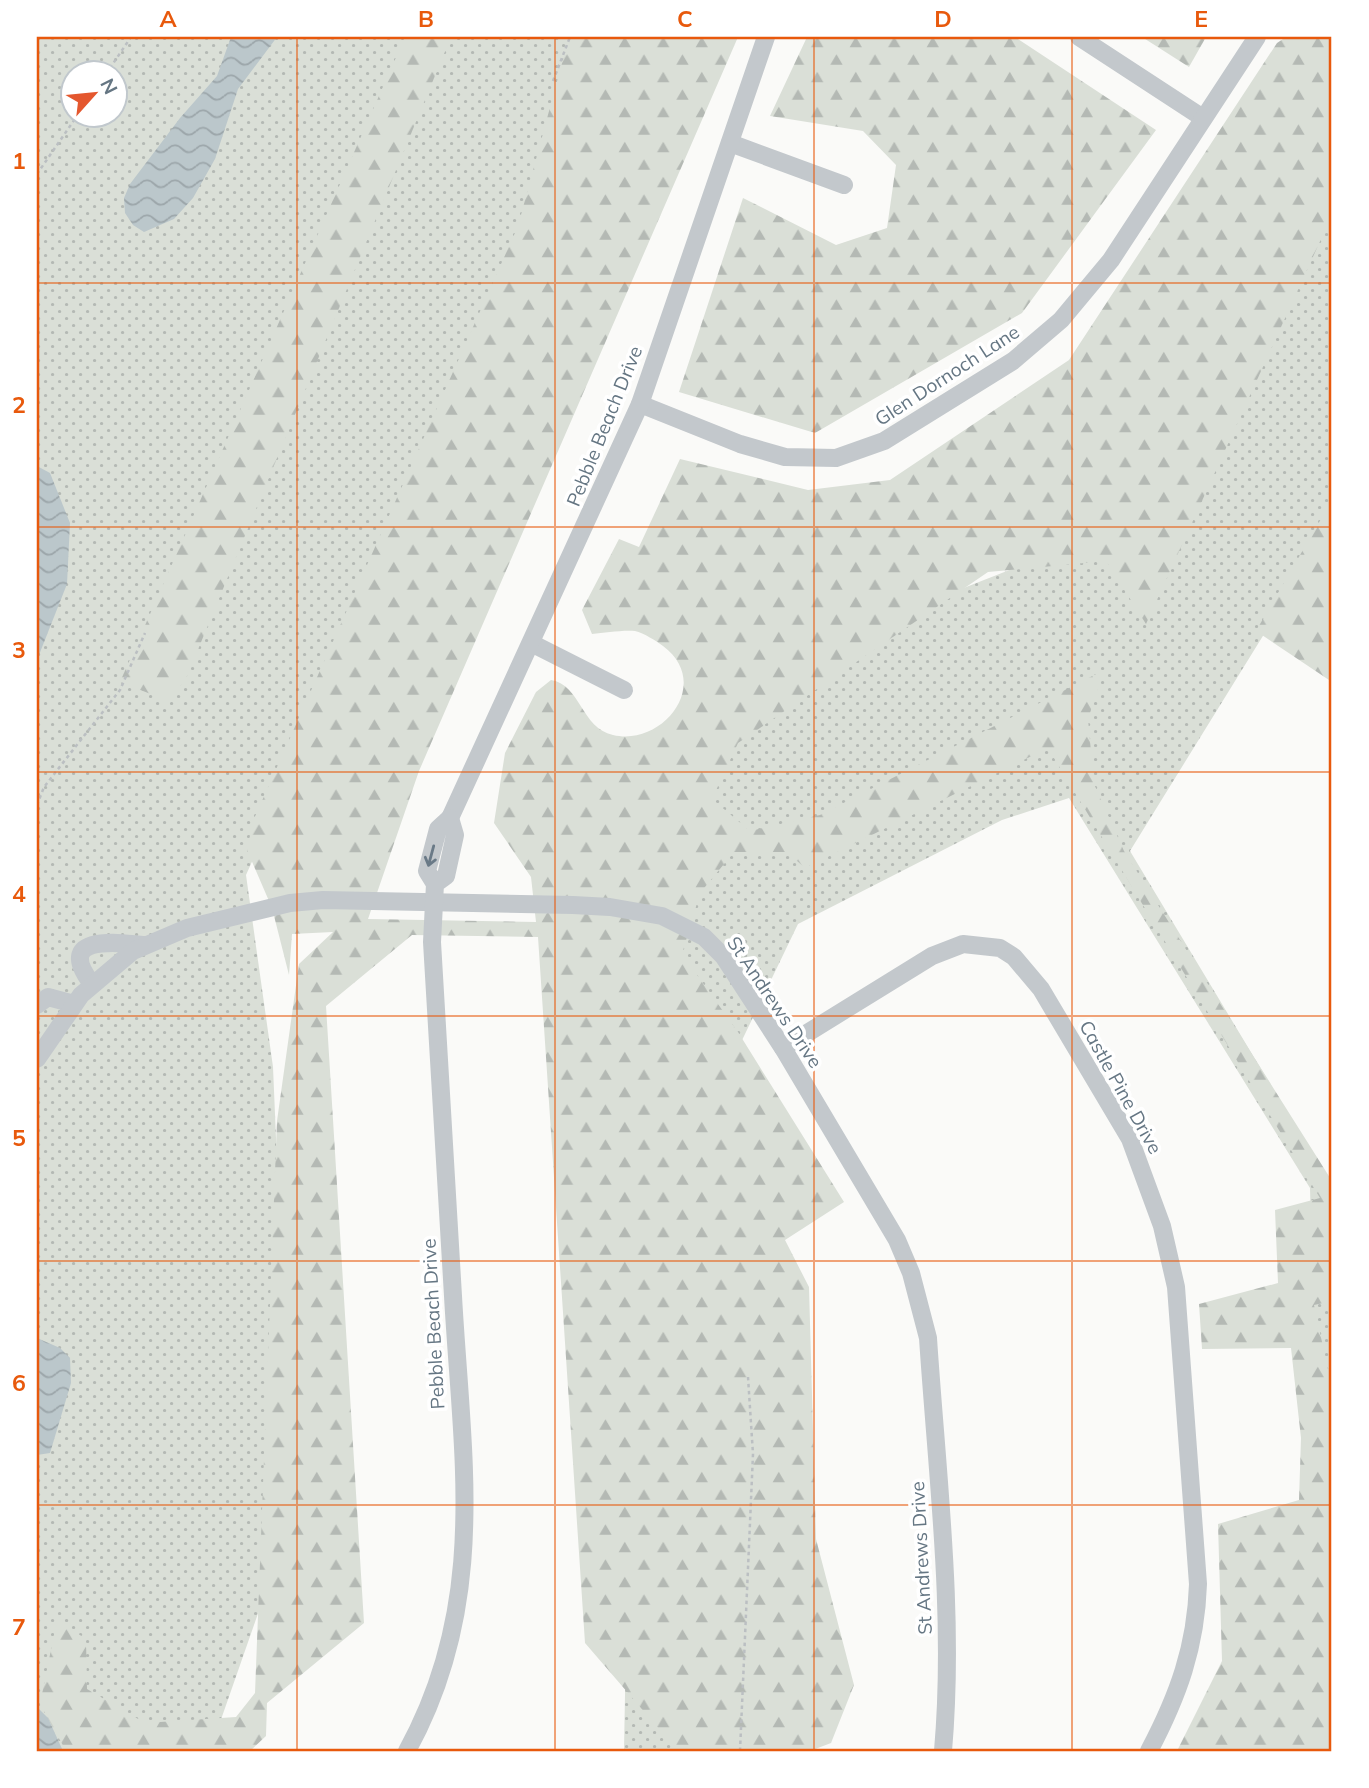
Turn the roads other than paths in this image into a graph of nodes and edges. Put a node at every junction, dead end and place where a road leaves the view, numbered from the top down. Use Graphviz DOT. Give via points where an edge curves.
graph roads {
  1 [pos="766,37"];
  2 [pos="1079,37"];
  3 [pos="1257,37"];
  4 [pos="1203,118"];
  5 [pos="730,143"];
  6 [pos="844,185"];
  7 [pos="640,404"];
  8 [pos="533,644"];
  9 [pos="624,690"];
  10 [pos="435,893"];
  11 [pos="144,945"];
  12 [pos="92,984"];
  13 [pos="74,1004"];
  14 [pos="37,1005"];
  15 [pos="783,1048"];
  16 [pos="37,1059"];
  17 [pos="407,1751"];
  18 [pos="943,1751"];
  19 [pos="1149,1751"];
  1 -- 5 [label="street, Pebble Beach Drive"];
  2 -- 4 [label="street"];
  3 -- 4 [label="street, Glen Dornoch Lane"];
  4 -- 7 [label="street, Glen Dornoch Lane" via="1111,260 1061,320 1013,361 884,441 836,458 785,457"];
  5 -- 6 [label="street"];
  5 -- 7 [label="street, Pebble Beach Drive"];
  7 -- 8 [label="street, Pebble Beach Drive"];
  8 -- 9 [label="street"];
  8 -- 10 [label="street, Pebble Beach Drive" via="450,818 455,835 446,876"];
  10 -- 11 [label="street, St Andrews Drive" via="303,900 187,929"];
  10 -- 15 [label="street, St Andrews Drive" via="610,907 662,916 704,937 723,957"];
  10 -- 17 [label="street, Pebble Beach Drive" via="432,942 466,1540 458,1611 446,1661"];
  11 -- 12 [label="street, St Andrews Drive"];
  11 -- 12 [label="street" via="102,941 88,946 82,966"];
  12 -- 13 [label="street, St Andrews Drive"];
  13 -- 14 [label="street" via="47,997"];
  13 -- 16 [label="street, St Andrews Drive"];
  15 -- 18 [label="street, St Andrews Drive" via="897,1240 925,1328 946,1600 948,1688"];
  15 -- 19 [label="street, Castle Pine Drive" via="947,948 982,944 1000,948 1014,957 1041,989 1130,1139 1151,1191 1176,1287 1198,1584 1188,1666"];
}
